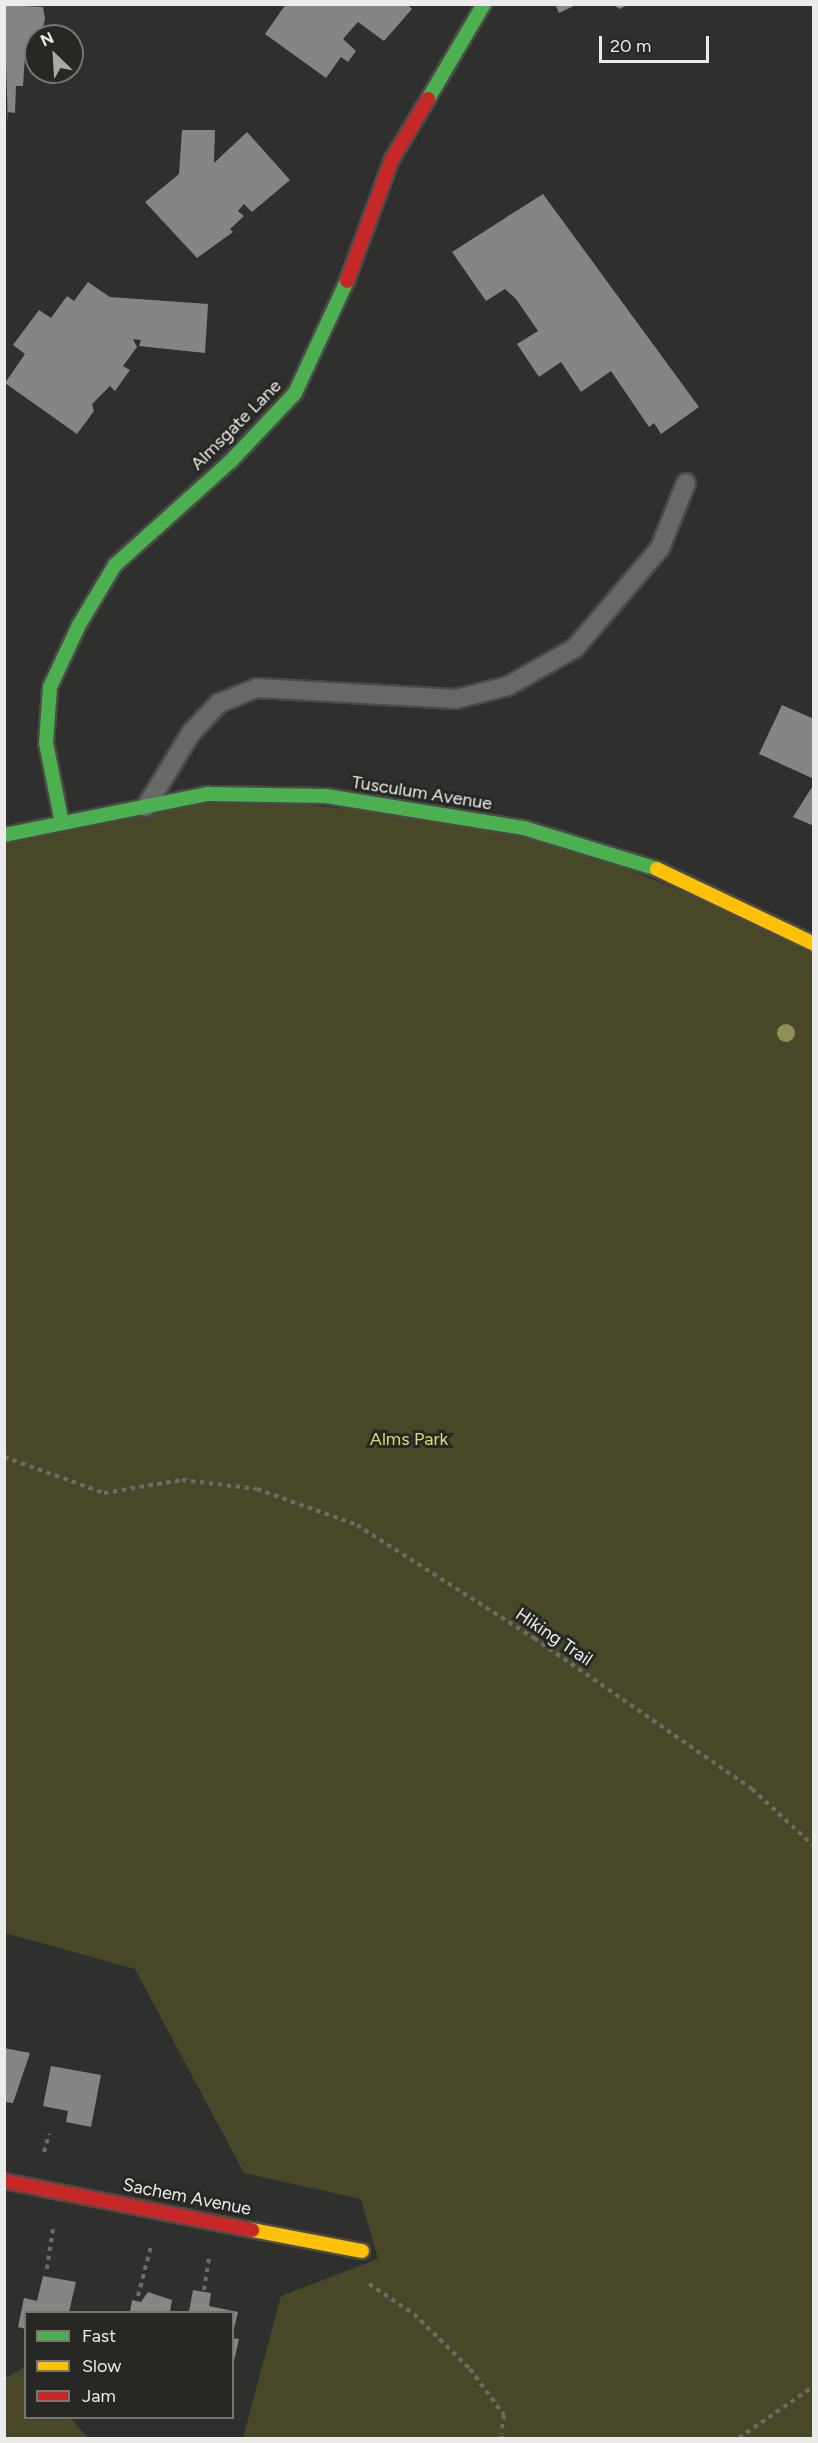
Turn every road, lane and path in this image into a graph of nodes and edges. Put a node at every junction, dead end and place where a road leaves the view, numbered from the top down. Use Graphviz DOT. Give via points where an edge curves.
graph roads {
  1 [pos="484,4"];
  2 [pos="686,483"];
  3 [pos="146,807"];
  4 [pos="62,824"];
  5 [pos="4,835"];
  6 [pos="813,944"];
  7 [pos="4,1457"];
  8 [pos="813,1846"];
  9 [pos="49,2134"];
  10 [pos="42,2162"];
  11 [pos="4,2181"];
  12 [pos="53,2228"];
  13 [pos="151,2247"];
  14 [pos="362,2251"];
  15 [pos="209,2257"];
  16 [pos="47,2270"];
  17 [pos="359,2277"];
  18 [pos="204,2290"];
  19 [pos="138,2296"];
  20 [pos="813,2386"];
  21 [pos="501,2437"];
  22 [pos="739,2439"];
  1 -- 4 [label="street, Almsgate Lane" via="392,159 363,248 295,393 231,461 115,565 79,625 50,687 46,743"];
  2 -- 3 [label="lane" via="660,548 575,648 508,686 456,699 257,688 219,703 205,718"];
  3 -- 4 [label="street, Tusculum Avenue"];
  3 -- 6 [label="street, Tusculum Avenue" via="208,794 326,796 513,826 649,865"];
  4 -- 5 [label="street, Tusculum Avenue"];
  7 -- 8 [label="path, Hiking Trail" via="104,1493 182,1480 257,1489 357,1525 524,1632 752,1789"];
  9 -- 10 [label="path"];
  11 -- 14 [label="street, Sachem Avenue"];
  12 -- 16 [label="path"];
  13 -- 19 [label="path"];
  15 -- 18 [label="path"];
  17 -- 21 [label="path" via="414,2314 471,2368 504,2415"];
  20 -- 22 [label="path"];
}
